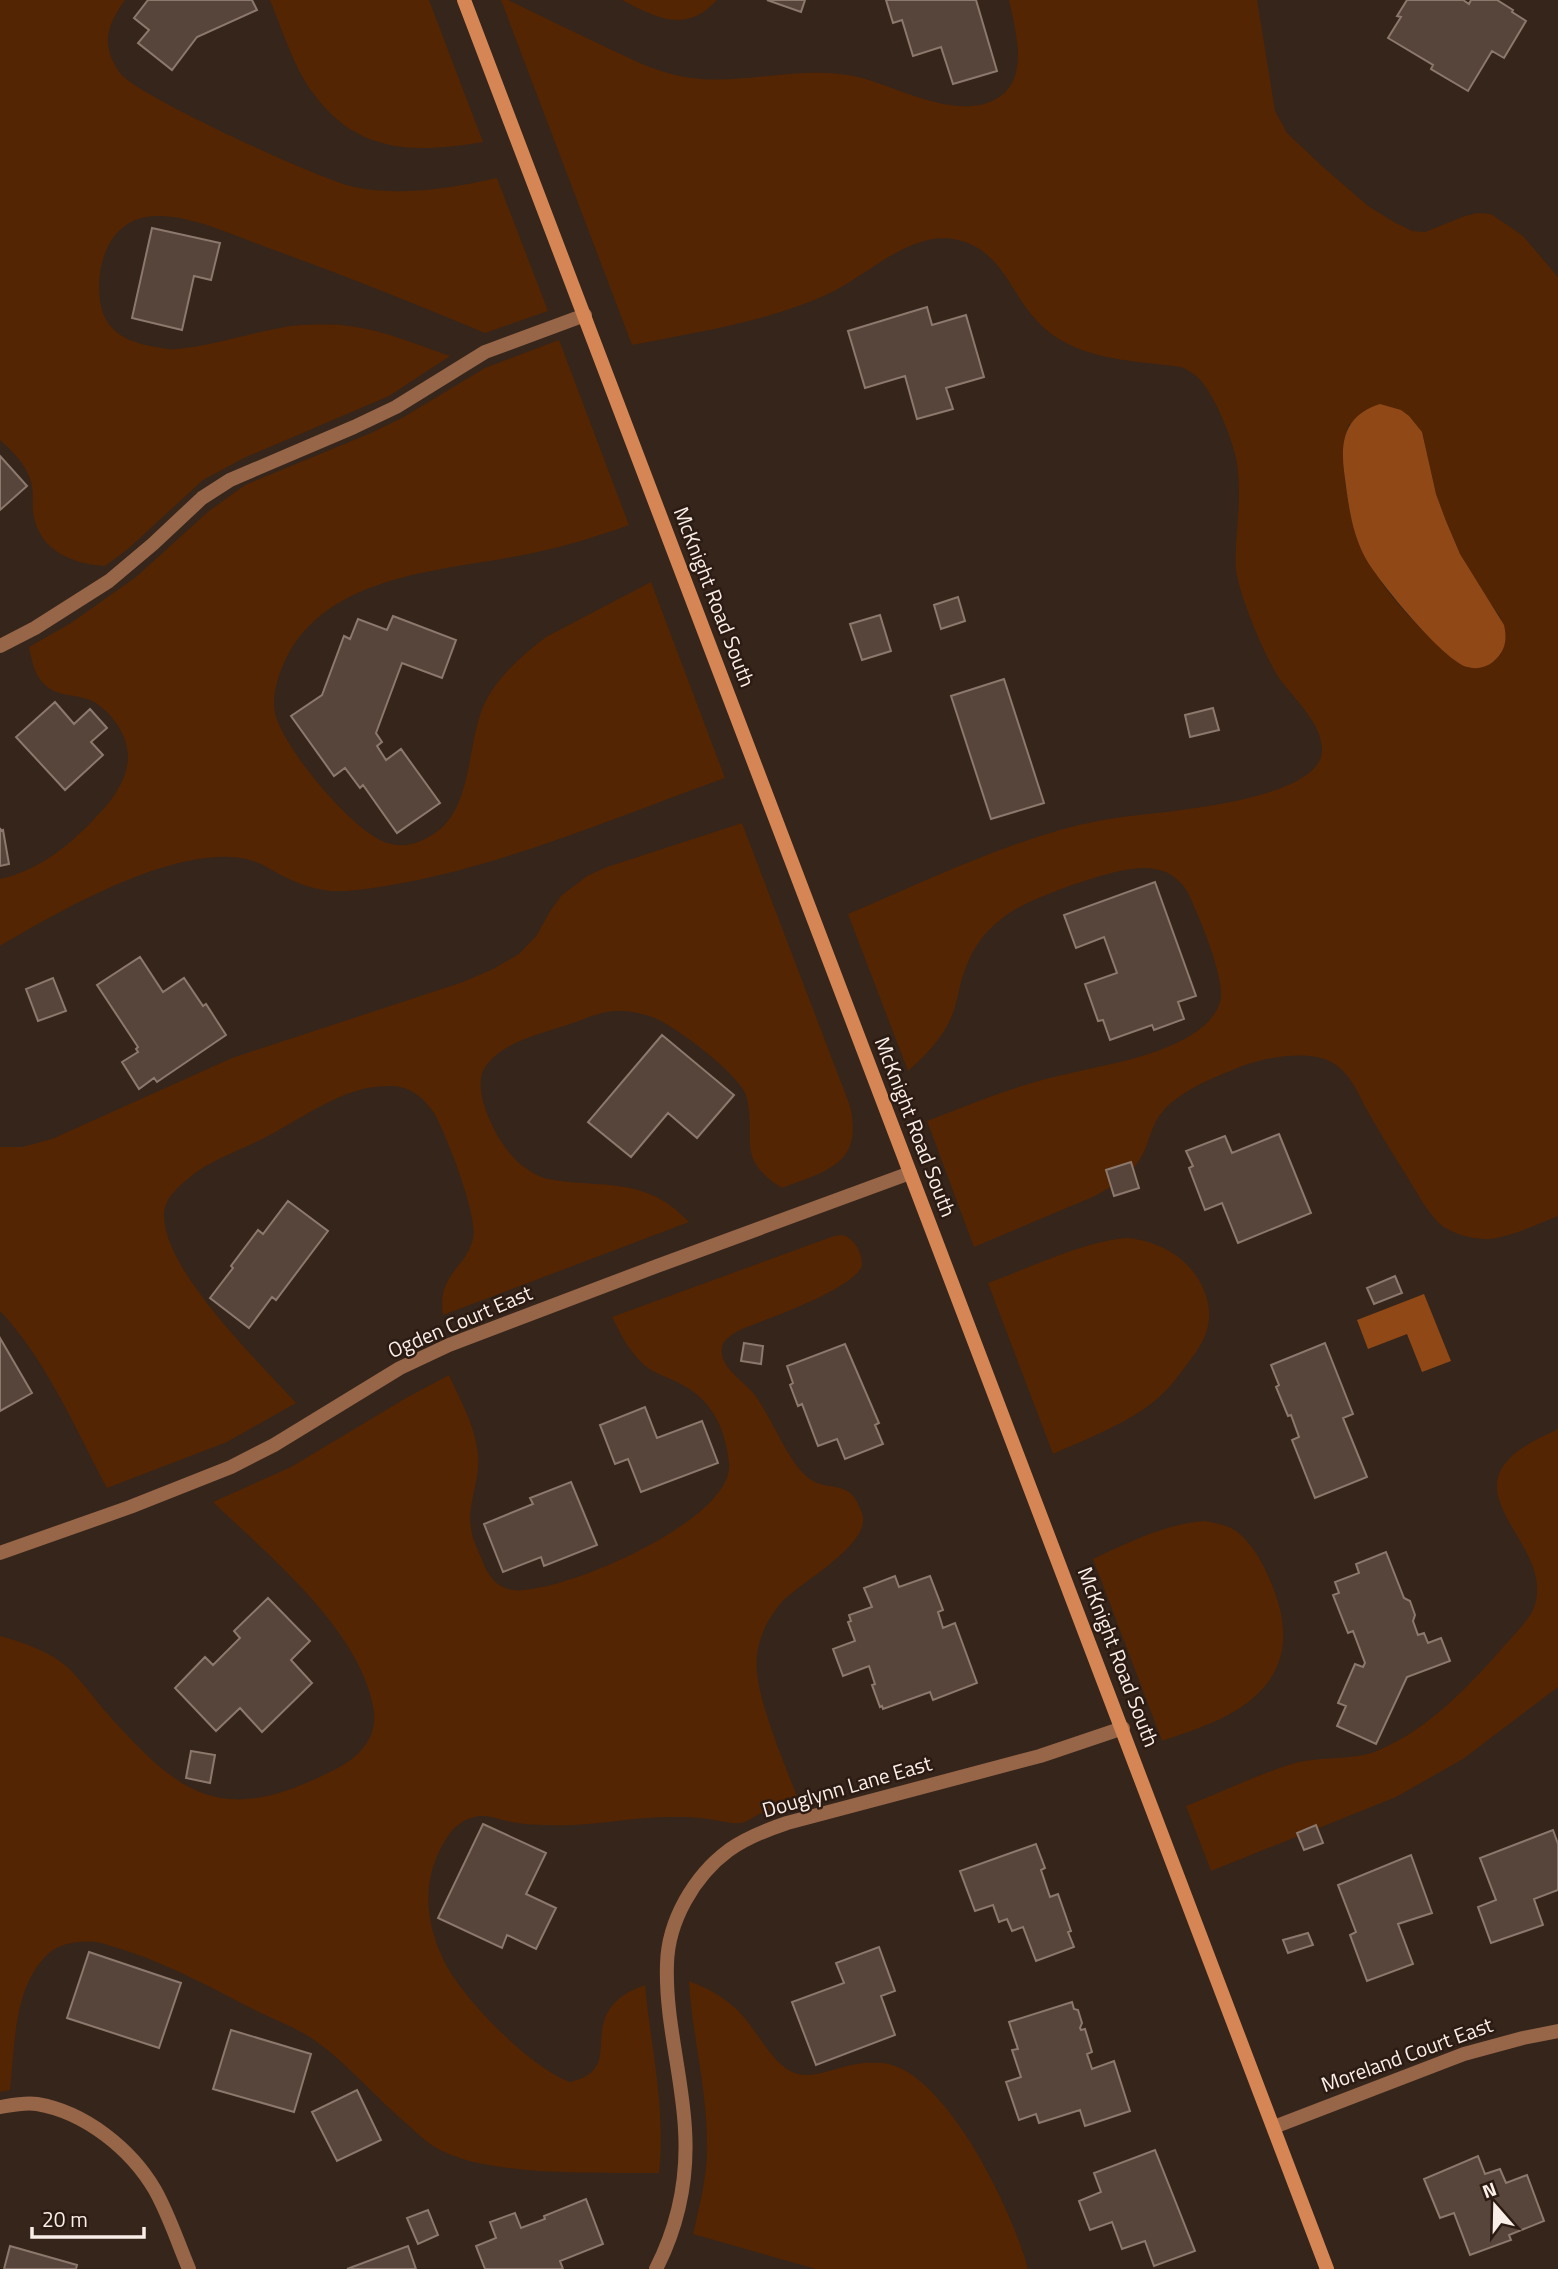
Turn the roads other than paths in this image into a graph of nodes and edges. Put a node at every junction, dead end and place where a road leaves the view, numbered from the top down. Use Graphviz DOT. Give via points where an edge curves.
graph roads {
  1 [pos="464,0"];
  2 [pos="584,315"];
  3 [pos="0,646"];
  4 [pos="910,1173"];
  5 [pos="0,1553"];
  6 [pos="1122,1728"];
  7 [pos="1558,2031"];
  8 [pos="0,2107"];
  9 [pos="1273,2127"];
  10 [pos="189,2269"];
  11 [pos="656,2269"];
  12 [pos="1327,2269"];
  1 -- 2 [label="street, McKnight Road South"];
  2 -- 3 [label="street" via="485,352 396,407 230,480 202,498 109,581"];
  2 -- 4 [label="street, McKnight Road South"];
  4 -- 5 [label="street, Ogden Court East" via="449,1345 400,1368 231,1467"];
  4 -- 6 [label="street, McKnight Road South"];
  6 -- 9 [label="street, McKnight Road South"];
  6 -- 11 [label="street, Douglynn Lane East" via="1040,1756 766,1830 737,1845 701,1877 682,1908 667,1953 686,2154 678,2208"];
  7 -- 9 [label="street, Moreland Court East" via="1473,2051"];
  8 -- 10 [label="street" via="50,2107 108,2137 155,2191"];
  9 -- 12 [label="street, McKnight Road South"];
}
